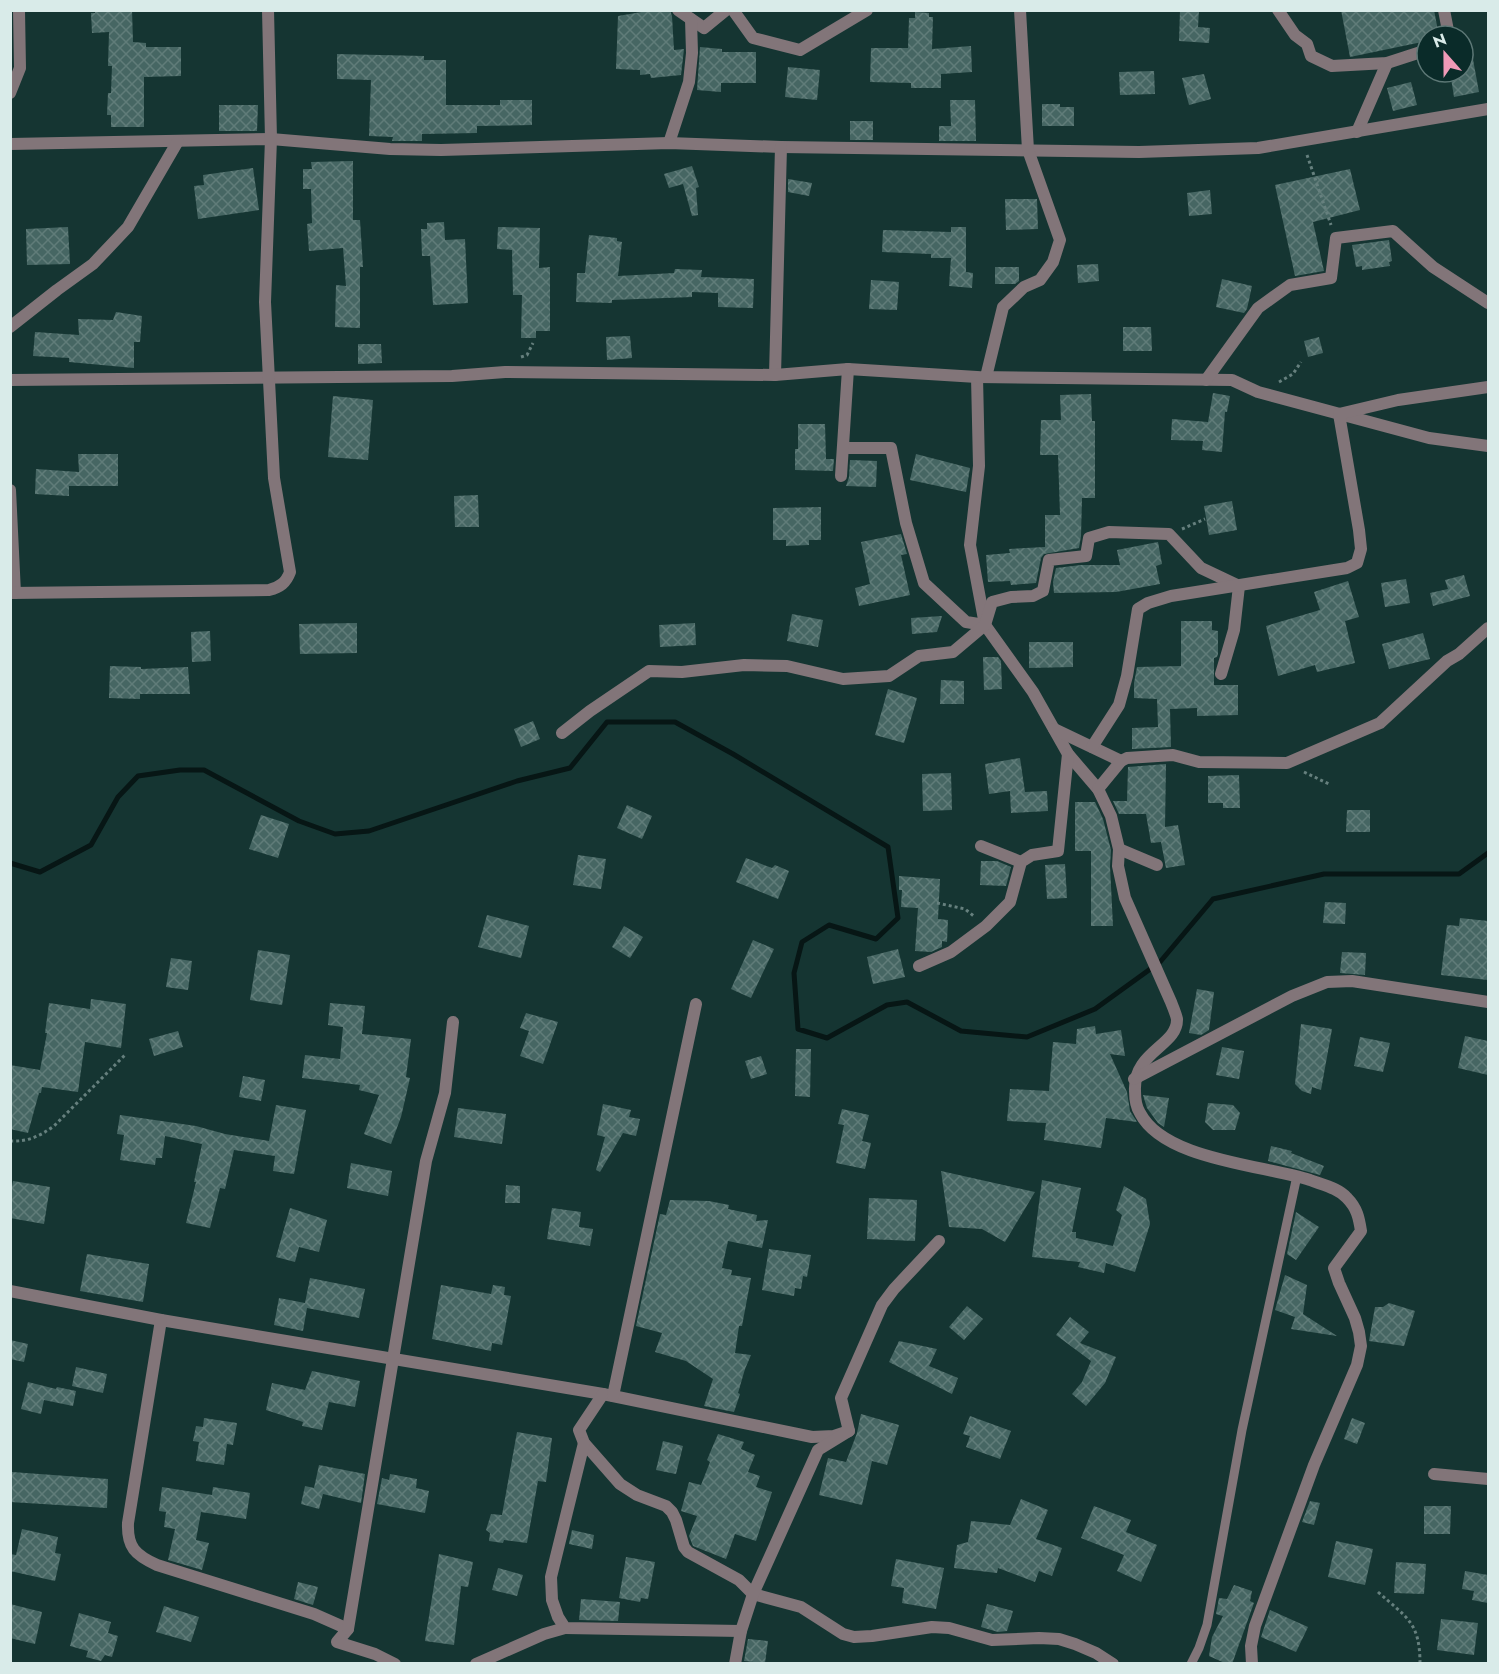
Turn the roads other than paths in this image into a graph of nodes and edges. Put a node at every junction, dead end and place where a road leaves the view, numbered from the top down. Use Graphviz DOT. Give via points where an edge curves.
graph roads {
  1 [pos="19,10"];
  2 [pos="268,10"];
  3 [pos="678,10"];
  4 [pos="726,10"];
  5 [pos="733,10"];
  6 [pos="867,10"];
  7 [pos="1020,10"];
  8 [pos="1278,10"];
  9 [pos="691,19"];
  10 [pos="1415,54"];
  11 [pos="1387,63"];
  12 [pos="10,93"];
  13 [pos="1488,109"];
  14 [pos="1357,132"];
  15 [pos="271,139"];
  16 [pos="178,141"];
  17 [pos="669,143"];
  18 [pos="10,144"];
  19 [pos="781,147"];
  20 [pos="1029,150"];
  21 [pos="1488,303"];
  22 [pos="10,327"];
  23 [pos="848,369"];
  24 [pos="775,375"];
  25 [pos="268,376"];
  26 [pos="981,377"];
  27 [pos="10,380"];
  28 [pos="1206,380"];
  29 [pos="1488,387"];
  30 [pos="1339,414"];
  31 [pos="1488,446"];
  32 [pos="843,448"];
  33 [pos="841,476"];
  34 [pos="10,490"];
  35 [pos="1239,586"];
  36 [pos="13,593"];
  37 [pos="985,625"];
  38 [pos="1488,628"];
  39 [pos="1221,674"];
  40 [pos="1052,729"];
  41 [pos="562,733"];
  42 [pos="1092,747"];
  43 [pos="1068,754"];
  44 [pos="1121,761"];
  45 [pos="1098,789"];
  46 [pos="981,846"];
  47 [pos="1119,849"];
  48 [pos="1021,862"];
  49 [pos="1157,865"];
  50 [pos="919,966"];
  51 [pos="1488,1002"];
  52 [pos="696,1004"];
  53 [pos="453,1022"];
  54 [pos="1134,1079"];
  55 [pos="1297,1176"];
  56 [pos="939,1241"];
  57 [pos="10,1292"];
  58 [pos="161,1320"];
  59 [pos="392,1359"];
  60 [pos="608,1395"];
  61 [pos="849,1431"];
  62 [pos="584,1443"];
  63 [pos="1434,1474"];
  64 [pos="1488,1479"];
  65 [pos="753,1594"];
  66 [pos="565,1628"];
  67 [pos="348,1629"];
  68 [pos="741,1631"];
  69 [pos="395,1664"];
  70 [pos="476,1664"];
  71 [pos="735,1664"];
  72 [pos="1113,1664"];
  73 [pos="1191,1664"];
  74 [pos="1252,1664"];
  1 -- 12 [label="street" via="20,68"];
  2 -- 15 [label="street"];
  3 -- 9 [label="street"];
  4 -- 9 [label="street" via="704,28"];
  5 -- 6 [label="street" via="753,38 801,50"];
  7 -- 20 [label="street"];
  8 -- 11 [label="street" via="1295,35 1307,44 1311,56 1332,66"];
  9 -- 17 [label="street" via="688,82"];
  10 -- 11 [label="street"];
  11 -- 14 [label="street"];
  13 -- 14 [label="street"];
  14 -- 20 [label="street" via="1258,148"];
  15 -- 16 [label="street"];
  15 -- 17 [label="street" via="441,150"];
  15 -- 25 [label="street" via="265,302"];
  16 -- 18 [label="street"];
  16 -- 22 [label="street" via="128,227 93,264"];
  17 -- 19 [label="street"];
  19 -- 20 [label="street"];
  19 -- 24 [label="street"];
  20 -- 26 [label="street" via="1060,240 1053,262 1040,280 1024,287 1003,307"];
  21 -- 28 [label="street" via="1433,267 1393,231 1336,238 1332,278 1290,285 1258,308"];
  23 -- 24 [label="street"];
  23 -- 26 [label="street"];
  23 -- 32 [label="street"];
  24 -- 25 [label="street" via="506,372 452,376"];
  25 -- 27 [label="street"];
  25 -- 36 [label="street" via="274,478 290,572 282,585 269,590"];
  26 -- 28 [label="street"];
  26 -- 37 [label="street" via="979,466 970,545"];
  28 -- 30 [label="street" via="1232,380 1258,392"];
  29 -- 30 [label="street" via="1398,400"];
  30 -- 31 [label="street" via="1429,438"];
  30 -- 35 [label="street" via="1359,530 1361,549 1357,563"];
  32 -- 33 [label="street"];
  32 -- 37 [label="street" via="891,448 906,523 924,583 966,622"];
  34 -- 36 [label="street"];
  35 -- 37 [label="street" via="1201,568 1169,534 1109,532 1089,538 1086,556 1049,560 1043,591 992,602"];
  35 -- 39 [label="street" via="1234,630"];
  35 -- 42 [label="street" via="1171,596 1138,609 1119,705"];
  37 -- 40 [label="street" via="1033,692"];
  37 -- 41 [label="street" via="953,652 919,657 889,676 843,679 787,666 744,665 682,672 649,671"];
  38 -- 44 [label="street" via="1380,723 1287,763 1199,762 1173,755"];
  40 -- 42 [label="street"];
  40 -- 43 [label="street"];
  42 -- 44 [label="street"];
  43 -- 45 [label="street"];
  43 -- 48 [label="street" via="1058,851 1032,855"];
  44 -- 45 [label="street"];
  45 -- 47 [label="street" via="1111,816"];
  46 -- 48 [label="street"];
  47 -- 49 [label="street"];
  47 -- 54 [label="street" via="1118,866 1125,898 1177,1019 1174,1030 1141,1064"];
  48 -- 50 [label="street" via="1010,902 951,952"];
  51 -- 54 [label="street" via="1352,981 1327,982"];
  52 -- 60 [label="street"];
  53 -- 59 [label="street" via="445,1093 426,1161"];
  54 -- 55 [label="street" via="1140,1114 1162,1138 1200,1154"];
  55 -- 73 [label="lane" via="1242,1430 1207,1625"];
  55 -- 74 [label="street" via="1338,1191 1358,1213 1361,1231 1334,1268 1356,1318 1361,1346 1256,1626"];
  56 -- 61 [label="street" via="882,1305 840,1398"];
  57 -- 58 [label="street"];
  58 -- 59 [label="street"];
  58 -- 67 [label="street" via="128,1523 132,1548 157,1565 314,1614"];
  59 -- 60 [label="street"];
  59 -- 67 [label="street"];
  60 -- 61 [label="street" via="812,1437"];
  60 -- 62 [label="street" via="579,1430"];
  61 -- 65 [label="street" via="818,1450"];
  62 -- 65 [label="street" via="620,1484 636,1495 666,1506 688,1552 739,1580"];
  62 -- 66 [label="street" via="551,1577 552,1600"];
  63 -- 64 [label="street"];
  65 -- 68 [label="street"];
  65 -- 72 [label="street" via="801,1607 854,1637 949,1628 992,1640 1059,1640 1096,1653"];
  66 -- 68 [label="street"];
  66 -- 70 [label="street"];
  67 -- 69 [label="street" via="337,1642"];
  68 -- 71 [label="street"];
}
